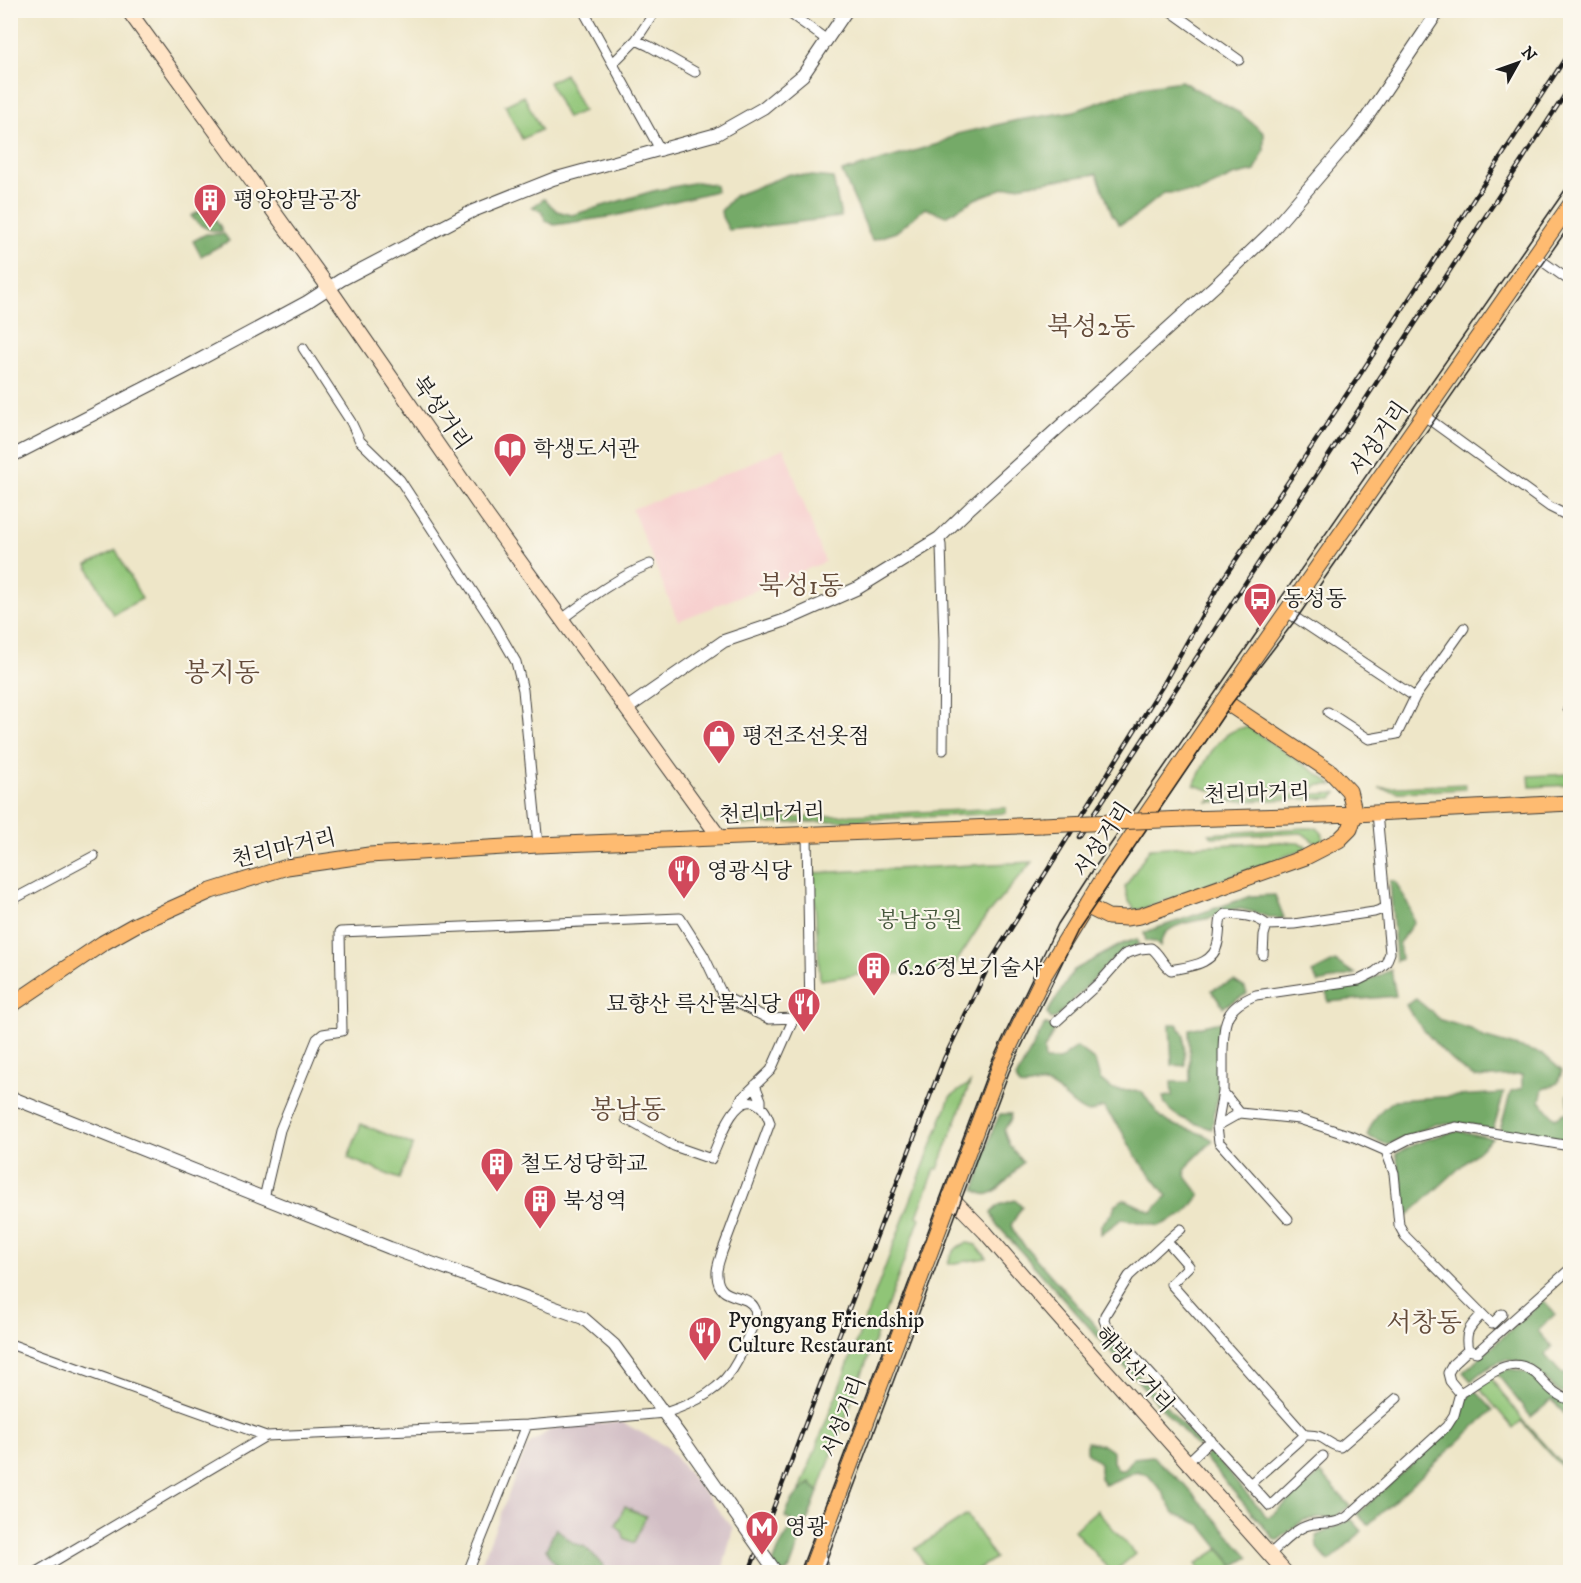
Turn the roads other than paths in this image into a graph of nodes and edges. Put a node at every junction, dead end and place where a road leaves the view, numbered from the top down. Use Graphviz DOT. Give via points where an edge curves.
graph roads {
  1 [pos="128,10"];
  2 [pos="583,10"];
  3 [pos="656,10"];
  4 [pos="785,10"];
  5 [pos="847,10"];
  6 [pos="1169,10"];
  7 [pos="1439,10"];
  8 [pos="636,40"];
  9 [pos="827,40"];
  10 [pos="1239,60"];
  11 [pos="613,63"];
  12 [pos="695,72"];
  13 [pos="662,151"];
  14 [pos="1570,205"];
  15 [pos="1535,256"];
  16 [pos="1570,281"];
  17 [pos="329,288"];
  18 [pos="303,348"];
  19 [pos="1424,415"];
  20 [pos="10,457"];
  21 [pos="1570,517"];
  22 [pos="939,538"];
  23 [pos="650,564"];
  24 [pos="1287,612"];
  25 [pos="562,619"];
  26 [pos="1464,628"];
  27 [pos="1415,698"];
  28 [pos="1224,701"];
  29 [pos="626,710"];
  30 [pos="1328,712"];
  31 [pos="943,750"];
  32 [pos="1570,803"];
  33 [pos="1355,813"];
  34 [pos="1377,813"];
  35 [pos="807,835"];
  36 [pos="720,838"];
  37 [pos="538,845"];
  38 [pos="94,856"];
  39 [pos="10,901"];
  40 [pos="1086,906"];
  41 [pos="1386,908"];
  42 [pos="1267,926"];
  43 [pos="1263,955"];
  44 [pos="10,1006"];
  45 [pos="794,1018"];
  46 [pos="1056,1022"];
  47 [pos="755,1085"];
  48 [pos="1223,1092"];
  49 [pos="10,1097"];
  50 [pos="761,1106"];
  51 [pos="738,1107"];
  52 [pos="1240,1113"];
  53 [pos="626,1119"];
  54 [pos="1217,1126"];
  55 [pos="1570,1146"];
  56 [pos="1386,1151"];
  57 [pos="950,1196"];
  58 [pos="264,1198"];
  59 [pos="1288,1219"];
  60 [pos="1181,1228"];
  61 [pos="1167,1241"];
  62 [pos="1570,1269"];
  63 [pos="1482,1314"];
  64 [pos="1502,1314"];
  65 [pos="10,1344"];
  66 [pos="1468,1350"];
  67 [pos="1460,1393"];
  68 [pos="1397,1398"];
  69 [pos="1570,1400"];
  70 [pos="665,1413"];
  71 [pos="527,1425"];
  72 [pos="1305,1435"];
  73 [pos="266,1436"];
  74 [pos="1211,1440"];
  75 [pos="1323,1456"];
  76 [pos="1188,1462"];
  77 [pos="1251,1483"];
  78 [pos="823,1535"];
  79 [pos="1270,1554"];
  80 [pos="36,1572"];
  81 [pos="468,1572"];
  82 [pos="776,1572"];
  83 [pos="810,1572"];
  84 [pos="821,1572"];
  85 [pos="1285,1572"];
  1 -- 17 [label="main road, 북성거리"];
  2 -- 11 [label="street"];
  3 -- 8 [label="street"];
  4 -- 9 [label="street"];
  5 -- 9 [label="street"];
  6 -- 10 [label="street"];
  7 -- 22 [label="street" via="1357,132 1271,232"];
  8 -- 11 [label="street"];
  8 -- 12 [label="street"];
  9 -- 13 [label="street" via="803,75 763,108 717,134"];
  11 -- 13 [label="street"];
  13 -- 17 [label="street" via="554,179 513,194 473,211"];
  14 -- 15 [label="main road, 서성거리"];
  15 -- 16 [label="street"];
  15 -- 19 [label="main road, 서성거리"];
  17 -- 20 [label="street"];
  17 -- 25 [label="main road, 북성거리"];
  18 -- 37 [label="street" via="360,441 400,480 516,662 523,690"];
  19 -- 21 [label="street" via="1550,507"];
  19 -- 24 [label="main road, 서성거리"];
  22 -- 29 [label="street" via="858,588 786,620 724,641"];
  22 -- 31 [label="street" via="944,641"];
  23 -- 25 [label="street" via="608,586"];
  24 -- 27 [label="street"];
  24 -- 28 [label="main road, 서성거리"];
  25 -- 29 [label="main road, 북성거리"];
  26 -- 27 [label="street"];
  27 -- 30 [label="street" via="1397,734 1369,739"];
  28 -- 33 [label="main road" via="1331,772 1349,791"];
  28 -- 40 [label="main road, 서성거리"];
  29 -- 36 [label="main road, 북성거리"];
  32 -- 34 [label="main road, 천리마거리"];
  33 -- 34 [label="main road, 천리마거리"];
  33 -- 35 [label="main road, 천리마거리, bridge"];
  33 -- 40 [label="main road" via="1350,829 1340,840 1306,857 1152,912 1117,918"];
  34 -- 41 [label="street"];
  35 -- 36 [label="main road, 천리마거리"];
  35 -- 45 [label="street" via="810,1016"];
  36 -- 37 [label="main road, 천리마거리"];
  37 -- 44 [label="main road, 천리마거리" via="369,855 250,877 135,925"];
  38 -- 39 [label="street"];
  40 -- 57 [label="main road, 서성거리" via="1026,1010"];
  41 -- 42 [label="street"];
  41 -- 48 [label="street" via="1390,953 1386,963 1375,972 1359,980 1256,995 1241,1001 1230,1012 1224,1026"];
  42 -- 43 [label="street"];
  42 -- 46 [label="street" via="1261,920 1226,914 1221,918 1213,955 1200,963 1171,970 1152,948 1125,954"];
  45 -- 47 [label="street" via="771,1070"];
  45 -- 58 [label="street" via="769,1019 723,996 680,918 340,932 342,1031 317,1039 280,1130"];
  47 -- 50 [label="street"];
  47 -- 51 [label="street"];
  48 -- 52 [label="street"];
  48 -- 54 [label="street"];
  49 -- 58 [label="street"];
  50 -- 51 [label="street" via="745,1102"];
  50 -- 70 [label="street" via="770,1123 716,1274 720,1287 729,1295 748,1300 753,1306 756,1312 752,1327 738,1359 715,1389 702,1399"];
  51 -- 53 [label="street" via="711,1160 674,1146"];
  52 -- 54 [label="street"];
  52 -- 56 [label="street" via="1299,1119"];
  54 -- 59 [label="street" via="1222,1147"];
  55 -- 56 [label="street" via="1456,1127 1409,1139"];
  56 -- 63 [label="street" via="1394,1173 1399,1225 1405,1236"];
  57 -- 76 [label="main road, 해방산거리"];
  57 -- 78 [label="main road, 서성거리"];
  58 -- 70 [label="street" via="583,1318 614,1345"];
  60 -- 61 [label="street"];
  61 -- 72 [label="street" via="1189,1266 1171,1284"];
  61 -- 74 [label="street" via="1129,1276 1104,1320"];
  62 -- 66 [label="street" via="1477,1352"];
  63 -- 64 [label="street" via="1492,1324"];
  63 -- 66 [label="street" via="1469,1328"];
  65 -- 73 [label="street"];
  66 -- 67 [label="street" via="1448,1373"];
  67 -- 69 [label="street" via="1505,1365 1518,1365 1531,1369 1557,1395"];
  67 -- 79 [label="street" via="1447,1426 1347,1517 1307,1526"];
  68 -- 72 [label="street" via="1340,1447 1318,1434"];
  70 -- 71 [label="street"];
  70 -- 82 [label="street, bridge"];
  71 -- 73 [label="street"];
  71 -- 81 [label="street"];
  72 -- 77 [label="street"];
  73 -- 80 [label="street"];
  74 -- 76 [label="street"];
  74 -- 77 [label="street"];
  75 -- 77 [label="street" via="1270,1506"];
  76 -- 79 [label="main road, 해방산거리"];
  78 -- 83 [label="main road, 서성거리"];
  78 -- 84 [label="street"];
  79 -- 85 [label="main road, 해방산거리"];
}
